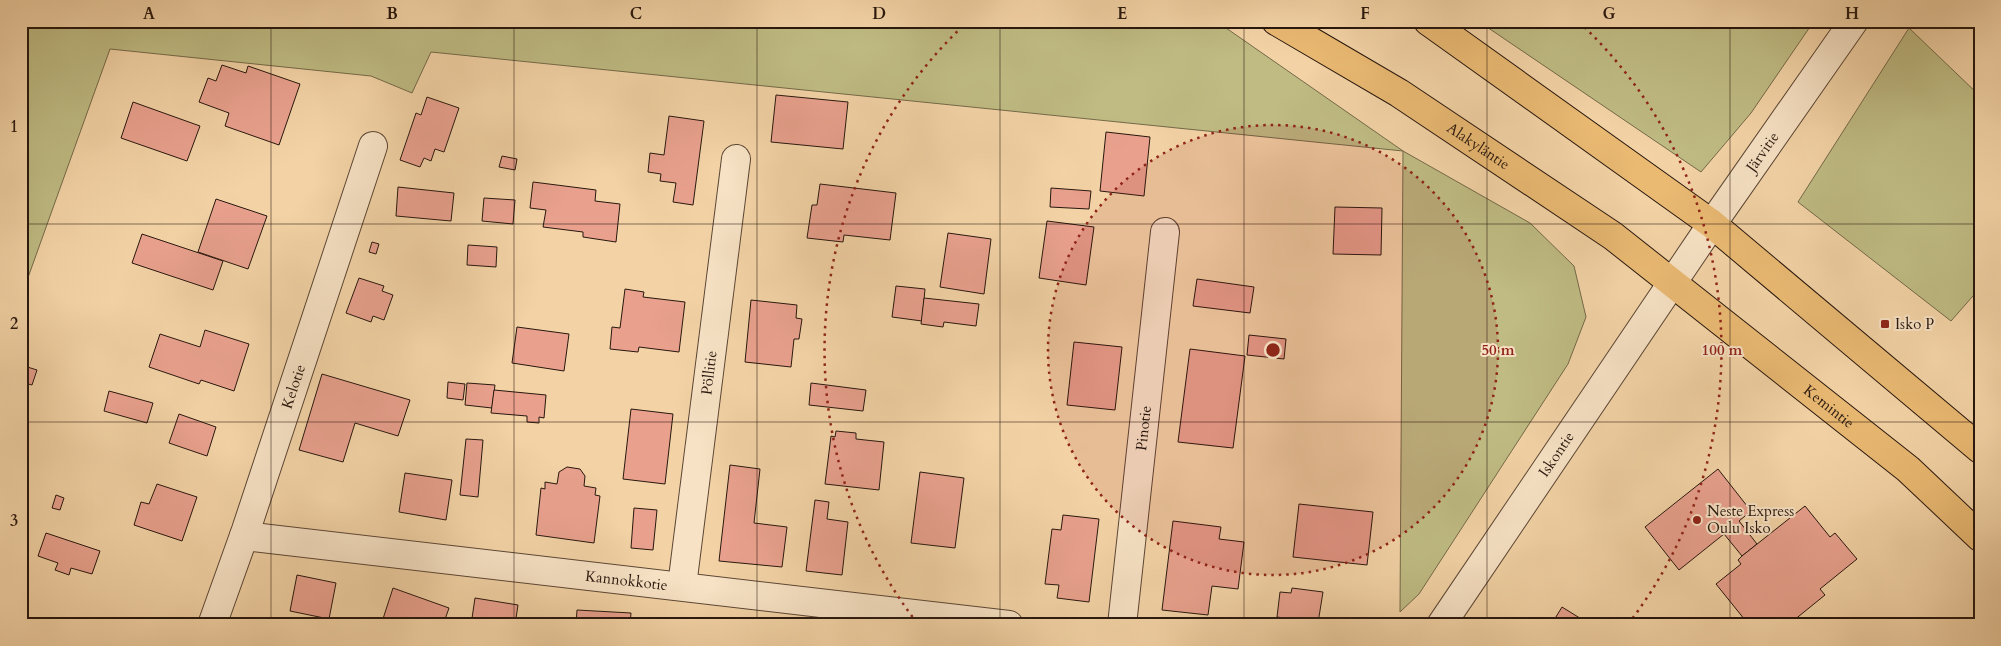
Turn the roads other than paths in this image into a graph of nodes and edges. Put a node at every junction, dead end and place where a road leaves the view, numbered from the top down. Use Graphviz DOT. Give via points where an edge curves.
graph roads {
  1 [pos="1276,21"];
  2 [pos="1428,21"];
  3 [pos="1854,21"];
  4 [pos="372,146"];
  5 [pos="736,159"];
  6 [pos="1712,224"];
  7 [pos="1165,232"];
  8 [pos="1673,282"];
  9 [pos="1980,449"];
  10 [pos="244,536"];
  11 [pos="1980,536"];
  12 [pos="682,586"];
  13 [pos="212,625"];
  14 [pos="1009,625"];
  15 [pos="1122,625"];
  16 [pos="1441,625"];
  1 -- 8 [label="main road, Alakyläntie" via="1399,93 1613,236"];
  2 -- 6 [label="main road"];
  3 -- 6 [label="street, Järvitie"];
  4 -- 10 [label="street, Kelotie"];
  5 -- 12 [label="street, Pöllitie"];
  6 -- 8 [label="street, Järvitie"];
  6 -- 9 [label="main road"];
  7 -- 15 [label="street, Pinotie"];
  8 -- 11 [label="main road, Kemintie" via="1908,469"];
  8 -- 16 [label="street, Iskontie"];
  10 -- 12 [label="street, Kannokkotie"];
  10 -- 13 [label="street, Kelotie"];
  12 -- 14 [label="street, Kannokkotie"];
}
